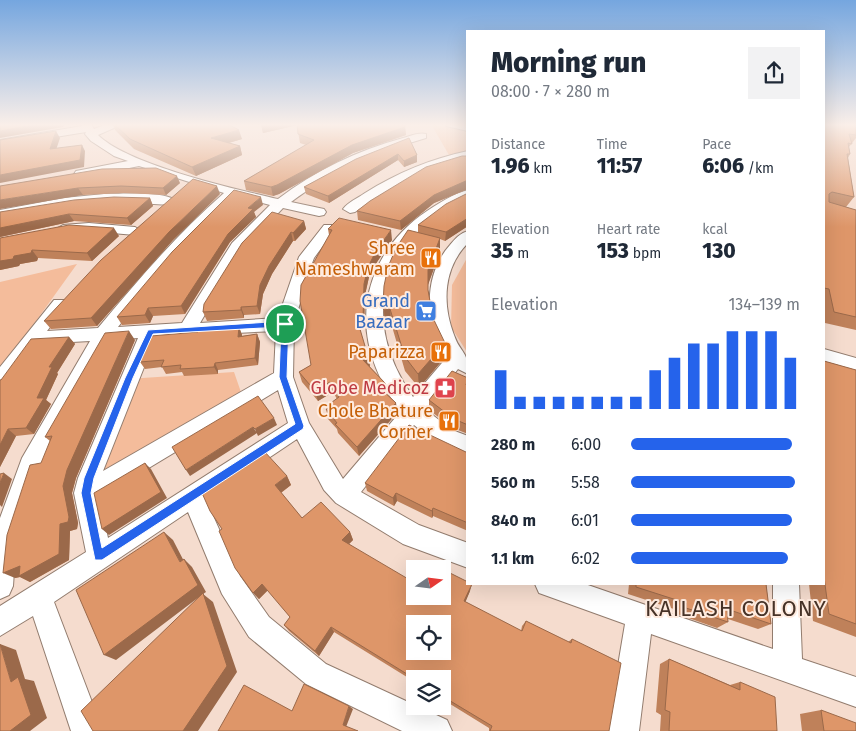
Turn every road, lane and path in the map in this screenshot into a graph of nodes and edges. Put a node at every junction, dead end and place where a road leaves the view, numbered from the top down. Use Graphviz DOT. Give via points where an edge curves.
graph roads {
  1 [pos="128,158"];
  2 [pos="356,158"];
  3 [pos="411,158"];
  4 [pos="138,163"];
  5 [pos="64,177"];
  6 [pos="193,181"];
  7 [pos="235,191"];
  8 [pos="466,195"];
  9 [pos="169,201"];
  10 [pos="280,203"];
  11 [pos="350,209"];
  12 [pos="0,214"];
  13 [pos="334,223"];
  14 [pos="134,231"];
  15 [pos="45,232"];
  16 [pos="386,233"];
  17 [pos="466,237"];
  18 [pos="405,238"];
  19 [pos="121,244"];
  20 [pos="454,249"];
  21 [pos="71,292"];
  22 [pos="285,324"];
  23 [pos="188,329"];
  24 [pos="150,332"];
  25 [pos="103,334"];
  26 [pos="31,338"];
  27 [pos="825,356"];
  28 [pos="462,363"];
  29 [pos="856,364"];
  30 [pos="283,377"];
  31 [pos="0,381"];
  32 [pos="412,412"];
  33 [pos="300,426"];
  34 [pos="466,446"];
  35 [pos="86,493"];
  36 [pos="192,495"];
  37 [pos="344,496"];
  38 [pos="466,555"];
  39 [pos="99,556"];
  40 [pos="555,585"];
  41 [pos="786,585"];
  42 [pos="0,586"];
  43 [pos="575,588"];
  44 [pos="39,596"];
  45 [pos="640,616"];
  46 [pos="0,622"];
  47 [pos="788,668"];
  48 [pos="856,692"];
  49 [pos="87,731"];
  50 [pos="436,731"];
  51 [pos="623,731"];
  1 -- 4 [label="street"];
  2 -- 10 [label="street"];
  3 -- 11 [label="street"];
  4 -- 5 [label="street"];
  4 -- 6 [label="street"];
  6 -- 7 [label="street"];
  6 -- 9 [label="street"];
  7 -- 10 [label="street"];
  7 -- 25 [label="street" via="165,258"];
  8 -- 18 [label="street" via="428,216"];
  9 -- 12 [label="street" via="134,196 94,197"];
  9 -- 14 [label="street"];
  10 -- 13 [label="street"];
  10 -- 23 [label="street" via="246,237 215,281"];
  11 -- 13 [label="street" via="355,216"];
  11 -- 13 [label="street" via="334,206"];
  13 -- 22 [label="street" via="301,271"];
  14 -- 15 [label="street" via="89,226"];
  14 -- 19 [label="street"];
  16 -- 18 [label="street"];
  17 -- 20 [label="street"];
  18 -- 20 [label="street"];
  18 -- 32 [label="street" via="388,258 379,280 374,310 378,346 387,377"];
  20 -- 28 [label="street" via="442,271 438,308 446,340"];
  21 -- 26 [label="street"];
  22 -- 23 [label="street"];
  22 -- 30 [label="street"];
  23 -- 24 [label="street"];
  24 -- 25 [label="street"];
  24 -- 35 [label="street" via="89,478"];
  25 -- 26 [label="street"];
  25 -- 42 [label="street" via="30,465 4,541"];
  26 -- 31 [label="street"];
  27 -- 29 [label="street"];
  28 -- 32 [label="street"];
  30 -- 33 [label="street"];
  30 -- 35 [label="street"];
  32 -- 34 [label="street" via="458,444"];
  32 -- 37 [label="street"];
  33 -- 36 [label="street"];
  33 -- 37 [label="street" via="332,483"];
  35 -- 39 [label="street"];
  36 -- 39 [label="street"];
  36 -- 50 [label="street" via="231,585 259,628 316,674"];
  37 -- 38 [label="street" via="412,534"];
  39 -- 44 [label="street"];
  40 -- 43 [label="street"];
  41 -- 47 [label="street"];
  43 -- 45 [label="street"];
  44 -- 46 [label="street"];
  44 -- 49 [label="street"];
  45 -- 47 [label="street"];
  45 -- 51 [label="street"];
  47 -- 48 [label="street"];
}
